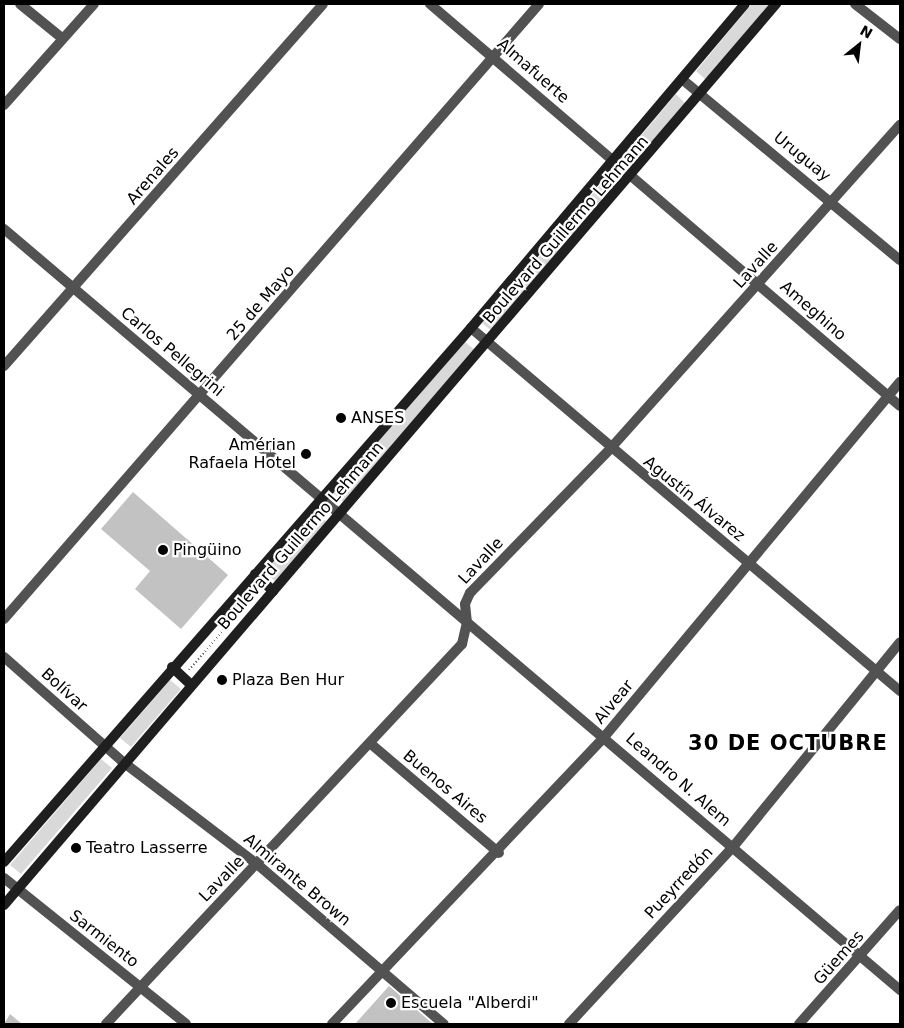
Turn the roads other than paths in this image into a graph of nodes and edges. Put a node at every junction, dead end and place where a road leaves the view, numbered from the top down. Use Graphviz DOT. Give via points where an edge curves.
graph roads {
  1 [pos="20,4"];
  2 [pos="94,4"];
  3 [pos="323,4"];
  4 [pos="430,4"];
  5 [pos="539,4"];
  6 [pos="745,4"];
  7 [pos="776,4"];
  8 [pos="854,4"];
  9 [pos="63,39"];
  10 [pos="900,39"];
  11 [pos="494,56"];
  12 [pos="683,80"];
  13 [pos="700,94"];
  14 [pos="4,106"];
  15 [pos="900,125"];
  16 [pos="614,163"];
  17 [pos="631,178"];
  18 [pos="833,201"];
  19 [pos="4,229"];
  20 [pos="900,260"];
  21 [pos="759,284"];
  22 [pos="74,288"];
  23 [pos="471,328"];
  24 [pos="487,345"];
  25 [pos="4,366"];
  26 [pos="900,382"];
  27 [pos="201,396"];
  28 [pos="888,396"];
  29 [pos="900,406"];
  30 [pos="610,449"];
  31 [pos="318,500"];
  32 [pos="337,516"];
  33 [pos="750,565"];
  34 [pos="255,574"];
  35 [pos="273,591"];
  36 [pos="4,619"];
  37 [pos="467,623"];
  38 [pos="900,642"];
  39 [pos="4,657"];
  40 [pos="172,668"];
  41 [pos="876,670"];
  42 [pos="191,686"];
  43 [pos="900,691"];
  44 [pos="605,736"];
  45 [pos="371,744"];
  46 [pos="104,746"];
  47 [pos="123,762"];
  48 [pos="733,847"];
  49 [pos="499,853"];
  50 [pos="4,862"];
  51 [pos="257,864"];
  52 [pos="4,878"];
  53 [pos="16,890"];
  54 [pos="4,904"];
  55 [pos="900,910"];
  56 [pos="861,958"];
  57 [pos="383,972"];
  58 [pos="140,986"];
  59 [pos="900,990"];
  60 [pos="106,1024"];
  61 [pos="186,1024"];
  62 [pos="332,1024"];
  63 [pos="444,1024"];
  64 [pos="569,1024"];
  65 [pos="799,1024"];
  1 -- 9 [label="street"];
  2 -- 9 [label="street"];
  3 -- 22 [label="street, Arenales"];
  4 -- 11 [label="street, Almafuerte"];
  5 -- 11 [label="street, 25 de Mayo"];
  6 -- 12 [label="main road, Boulevard Guillermo Lehmann"];
  7 -- 13 [label="main road, Boulevard Guillermo Lehmann"];
  8 -- 10 [label="street"];
  9 -- 14 [label="street"];
  11 -- 16 [label="street, Almafuerte"];
  11 -- 27 [label="street, 25 de Mayo"];
  12 -- 13 [label="street, Uruguay"];
  12 -- 16 [label="main road, Boulevard Guillermo Lehmann"];
  13 -- 17 [label="main road, Boulevard Guillermo Lehmann"];
  13 -- 18 [label="street, Uruguay"];
  15 -- 18 [label="street, Lavalle"];
  16 -- 17 [label="street, Ameghino"];
  16 -- 23 [label="main road, Boulevard Guillermo Lehmann"];
  17 -- 21 [label="street, Ameghino"];
  17 -- 24 [label="main road, Boulevard Guillermo Lehmann"];
  18 -- 20 [label="street, Uruguay"];
  18 -- 21 [label="street, Lavalle"];
  19 -- 22 [label="street, Carlos Pellegrini"];
  21 -- 28 [label="street, Ameghino"];
  21 -- 30 [label="street, Lavalle"];
  22 -- 25 [label="street, Arenales"];
  22 -- 27 [label="street, Carlos Pellegrini"];
  23 -- 24 [label="street, Agustín Álvarez"];
  23 -- 31 [label="main road, Boulevard Guillermo Lehmann"];
  24 -- 30 [label="street, Agustín Álvarez"];
  24 -- 32 [label="main road, Boulevard Guillermo Lehmann"];
  26 -- 28 [label="street, Alvear"];
  27 -- 31 [label="street, Carlos Pellegrini"];
  27 -- 36 [label="street, 25 de Mayo"];
  28 -- 29 [label="street, Ameghino"];
  28 -- 33 [label="street, Alvear"];
  30 -- 33 [label="street, Agustín Álvarez"];
  30 -- 37 [label="street, Lavalle" via="470,593 465,604"];
  31 -- 32 [label="street, Leandro N. Alem"];
  31 -- 34 [label="main road, Boulevard Guillermo Lehmann"];
  32 -- 35 [label="main road, Boulevard Guillermo Lehmann"];
  32 -- 37 [label="street, Leandro N. Alem"];
  33 -- 41 [label="street, Agustín Álvarez"];
  33 -- 44 [label="street, Alvear"];
  34 -- 35 [label="main road"];
  34 -- 40 [label="main road, Boulevard Guillermo Lehmann"];
  35 -- 42 [label="main road, Boulevard Guillermo Lehmann"];
  37 -- 44 [label="street, Leandro N. Alem"];
  37 -- 45 [label="street, Lavalle" via="462,644"];
  38 -- 41 [label="street, Pueyrredón"];
  39 -- 46 [label="street, Bolívar"];
  40 -- 42 [label="main road"];
  40 -- 46 [label="main road, Boulevard Guillermo Lehmann"];
  41 -- 43 [label="street, Agustín Álvarez"];
  41 -- 48 [label="street, Pueyrredón"];
  42 -- 47 [label="main road, Boulevard Guillermo Lehmann"];
  44 -- 48 [label="street, Leandro N. Alem"];
  44 -- 49 [label="street, Alvear"];
  45 -- 49 [label="street, Buenos Aires"];
  45 -- 51 [label="street, Lavalle"];
  46 -- 47 [label="street, Almirante Brown"];
  46 -- 50 [label="main road, Boulevard Guillermo Lehmann"];
  47 -- 51 [label="street, Almirante Brown"];
  47 -- 53 [label="main road, Boulevard Guillermo Lehmann"];
  48 -- 56 [label="street, Leandro N. Alem"];
  48 -- 64 [label="street, Pueyrredón"];
  49 -- 57 [label="street, Alvear"];
  51 -- 57 [label="street, Almirante Brown"];
  51 -- 58 [label="street, Lavalle"];
  52 -- 53 [label="street, Sarmiento"];
  53 -- 54 [label="main road, Boulevard Guillermo Lehmann"];
  53 -- 58 [label="street, Sarmiento"];
  55 -- 56 [label="street, Güemes"];
  56 -- 59 [label="street, Leandro N. Alem"];
  56 -- 65 [label="street, Güemes"];
  57 -- 62 [label="street, Alvear"];
  57 -- 63 [label="street, Almirante Brown"];
  58 -- 60 [label="street, Lavalle"];
  58 -- 61 [label="street, Sarmiento"];
}
